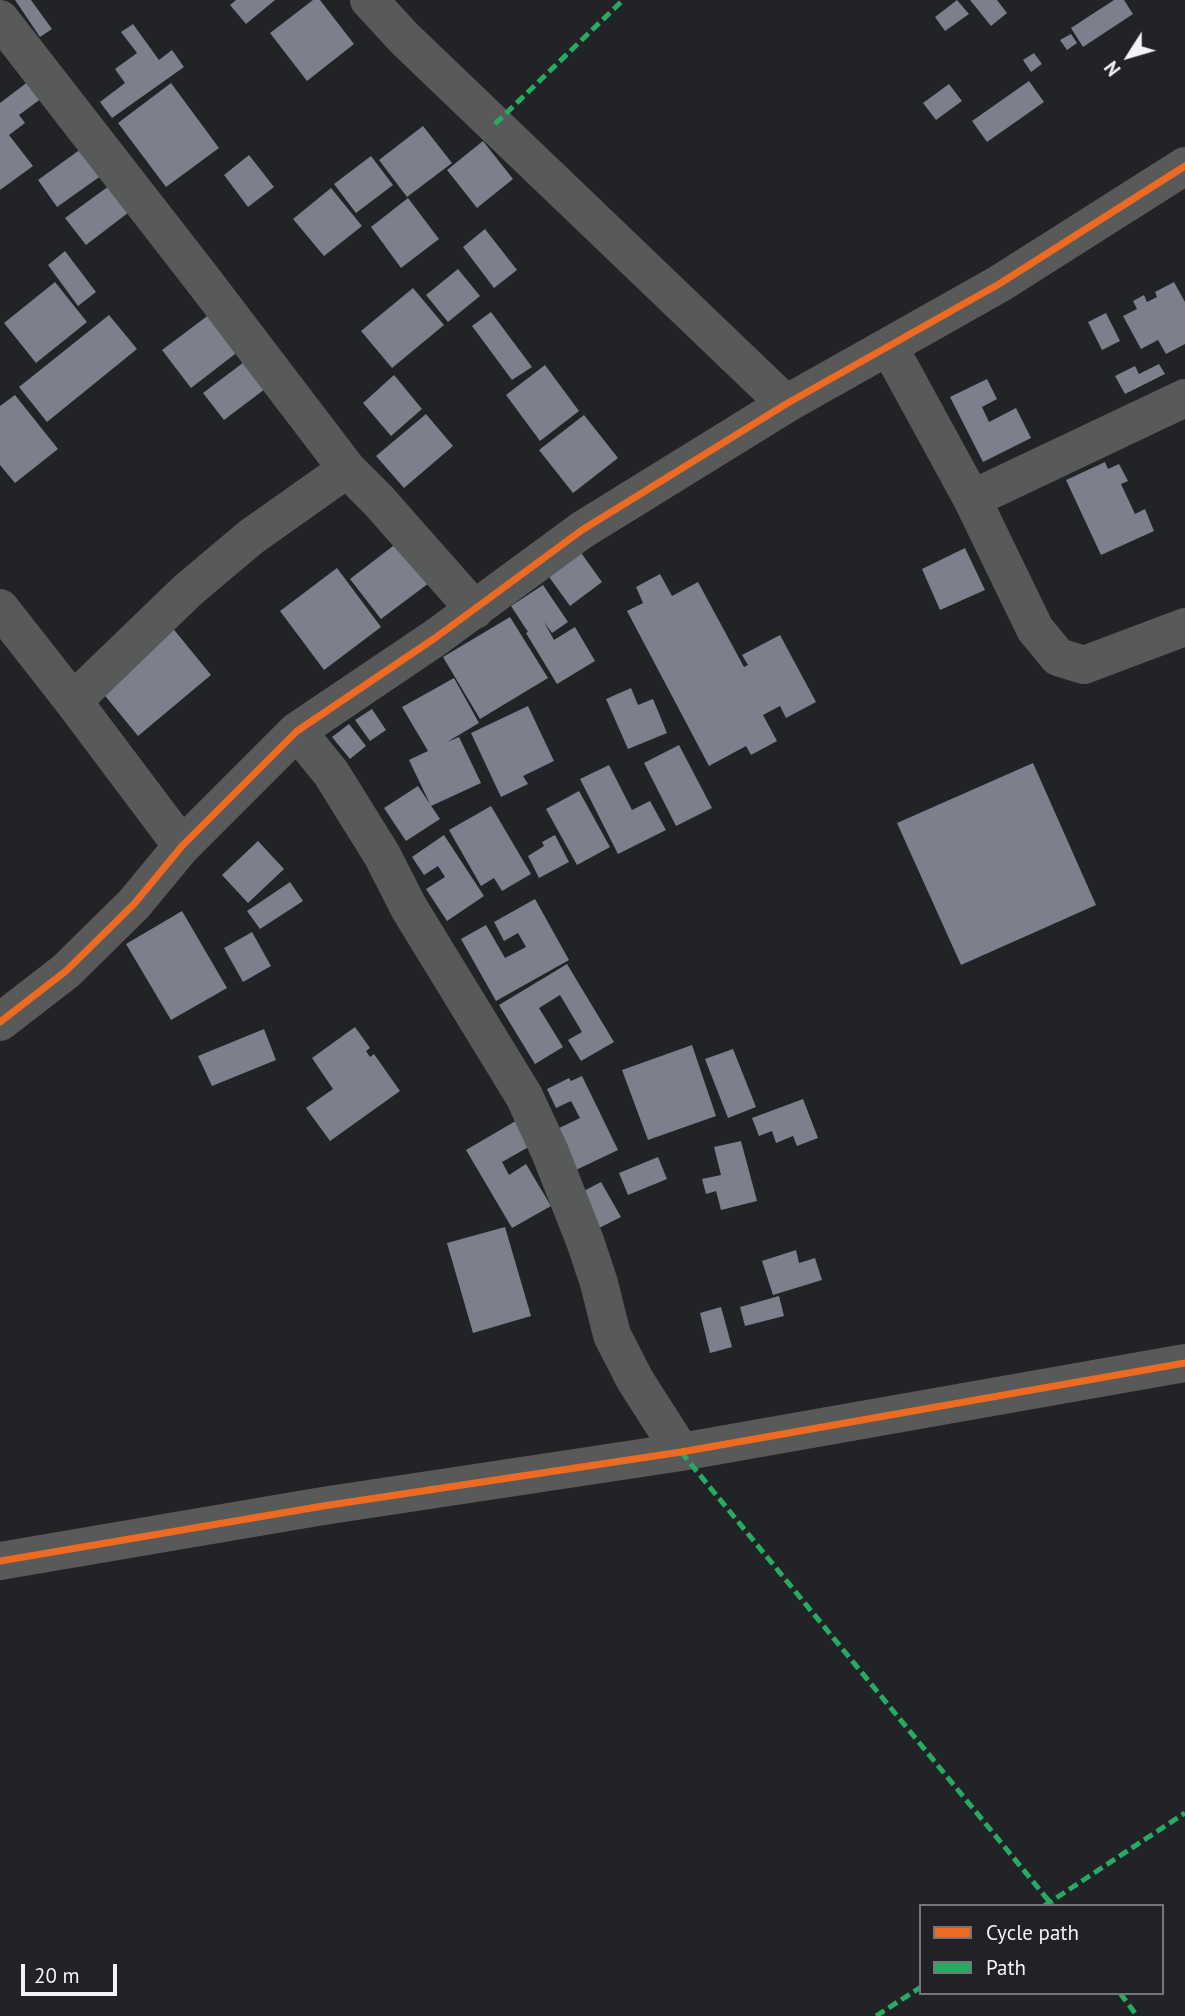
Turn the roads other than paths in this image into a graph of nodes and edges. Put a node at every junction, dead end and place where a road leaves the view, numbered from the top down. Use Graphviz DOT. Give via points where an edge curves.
graph roads {
  1 [pos="369,0"];
  2 [pos="0,19"];
  3 [pos="1185,166"];
  4 [pos="889,347"];
  5 [pos="1185,398"];
  6 [pos="786,404"];
  7 [pos="347,469"];
  8 [pos="972,499"];
  9 [pos="0,608"];
  10 [pos="475,610"];
  11 [pos="1185,627"];
  12 [pos="73,701"];
  13 [pos="297,731"];
  14 [pos="182,846"];
  15 [pos="0,1022"];
  16 [pos="1185,1363"];
  17 [pos="681,1452"];
  18 [pos="0,1561"];
  1 -- 6 [label="street"];
  2 -- 7 [label="street"];
  3 -- 4 [label="street" via="999,284"];
  4 -- 6 [label="street"];
  4 -- 8 [label="street"];
  5 -- 8 [label="street"];
  6 -- 10 [label="street" via="582,530"];
  7 -- 10 [label="street"];
  7 -- 12 [label="street" via="251,537 188,590"];
  8 -- 11 [label="street" via="1035,629 1058,657 1084,665"];
  9 -- 12 [label="street"];
  10 -- 13 [label="street"];
  12 -- 14 [label="street"];
  13 -- 14 [label="street"];
  13 -- 17 [label="street" via="331,774 375,844 524,1096 585,1241 617,1347"];
  14 -- 15 [label="street" via="135,904 66,971"];
  16 -- 17 [label="street"];
  17 -- 18 [label="street"];
}
